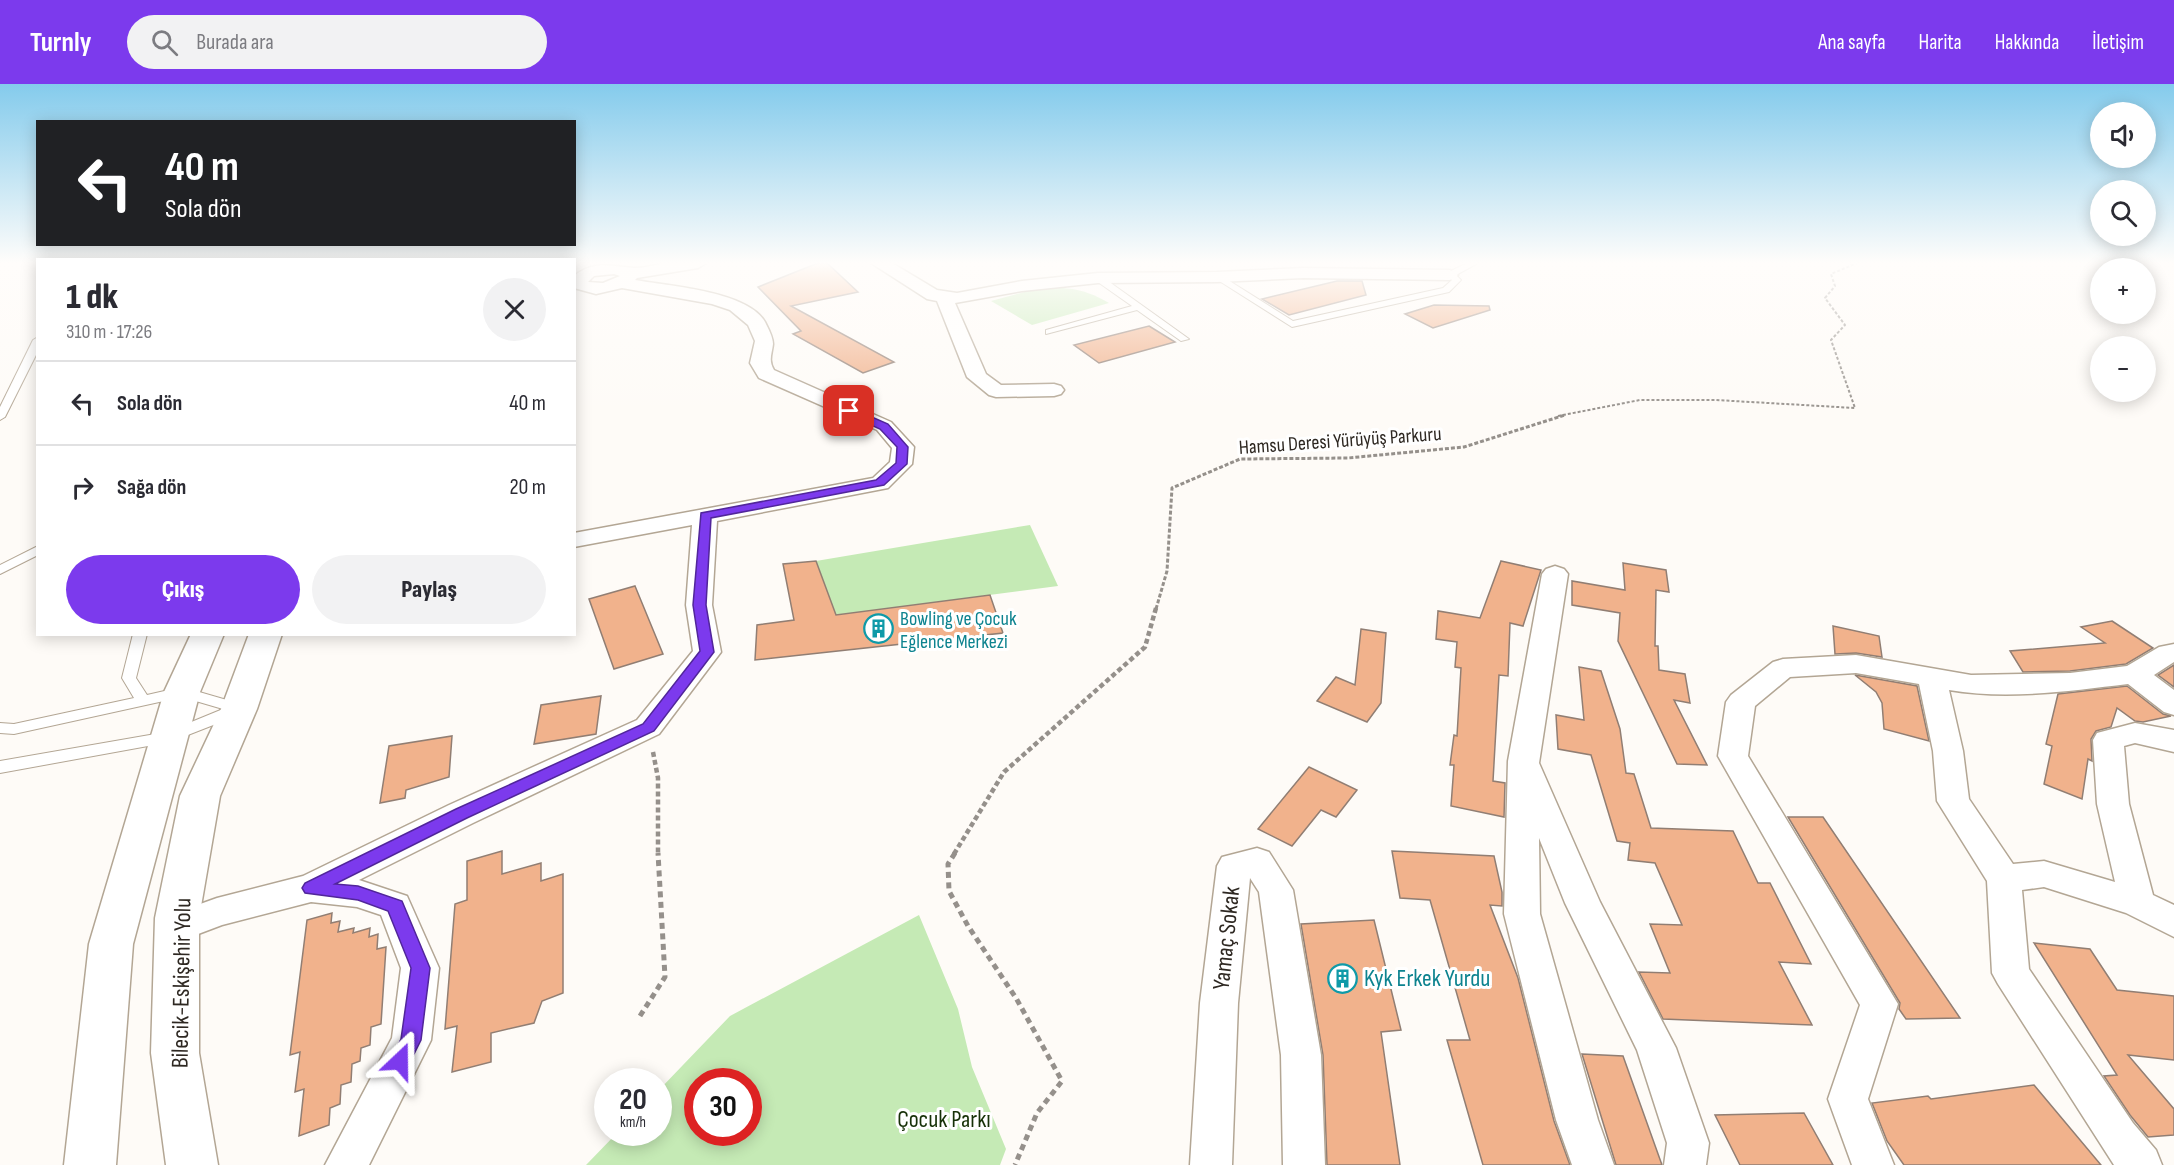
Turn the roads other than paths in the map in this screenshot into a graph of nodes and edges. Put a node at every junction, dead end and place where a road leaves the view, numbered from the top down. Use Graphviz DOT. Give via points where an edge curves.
graph roads {
  1 [pos="745,313"];
  2 [pos="951,313"];
  3 [pos="1113,313"];
  4 [pos="1148,313"];
  5 [pos="1275,313"];
  6 [pos="1340,313"];
  7 [pos="1049,332"];
  8 [pos="1184,339"];
  9 [pos="36,344"];
  10 [pos="1054,390"];
  11 [pos="0,417"];
  12 [pos="705,516"];
  13 [pos="576,540"];
  14 [pos="36,551"];
  15 [pos="0,570"];
  16 [pos="1555,574"];
  17 [pos="140,636"];
  18 [pos="207,636"];
  19 [pos="265,636"];
  20 [pos="2174,653"];
  21 [pos="2134,674"];
  22 [pos="1932,677"];
  23 [pos="163,696"];
  24 [pos="2174,705"];
  25 [pos="239,709"];
  26 [pos="0,728"];
  27 [pos="170,737"];
  28 [pos="2174,741"];
  29 [pos="1523,761"];
  30 [pos="0,767"];
  31 [pos="2004,879"];
  32 [pos="311,888"];
  33 [pos="2138,903"];
  34 [pos="2174,922"];
  35 [pos="177,927"];
  36 [pos="90,1165"];
  37 [pos="192,1165"];
  38 [pos="346,1165"];
  39 [pos="1211,1165"];
  40 [pos="1304,1165"];
  41 [pos="1593,1165"];
  42 [pos="1685,1165"];
  43 [pos="1873,1165"];
  44 [pos="2141,1165"];
  1 -- 12 [label="street" via="756,322 764,341 760,363 766,374 884,426 903,447 901,464 880,483"];
  2 -- 10 [label="street" via="977,377 996,391"];
  3 -- 7 [label="lane"];
  4 -- 8 [label="lane"];
  5 -- 6 [label="lane" via="1292,324"];
  9 -- 11 [label="lane"];
  12 -- 13 [label="street"];
  12 -- 32 [label="street" via="699,605 707,652 648,728"];
  14 -- 15 [label="lane"];
  16 -- 29 [label="street"];
  17 -- 23 [label="lane" via="129,678"];
  18 -- 23 [label="main road"];
  19 -- 25 [label="main road, Bilecik-Eskişehir Yolu"];
  20 -- 21 [label="street"];
  21 -- 22 [label="street" via="2070,682 1971,684"];
  21 -- 24 [label="street"];
  22 -- 31 [label="street" via="1948,751 1953,801"];
  22 -- 43 [label="street" via="1856,664 1783,668 1741,702 1733,756 1879,1004 1848,1099"];
  23 -- 25 [label="lane"];
  23 -- 26 [label="lane" via="14,729"];
  23 -- 27 [label="main road"];
  25 -- 27 [label="lane"];
  25 -- 35 [label="main road, Bilecik-Eskişehir Yolu" via="200,796"];
  27 -- 30 [label="lane"];
  27 -- 36 [label="main road" via="111,944"];
  28 -- 33 [label="street" via="2135,733 2108,740 2113,804"];
  29 -- 41 [label="street" via="1522,914 1577,1120"];
  29 -- 42 [label="street" via="1583,903 1656,1048 1688,1143"];
  31 -- 33 [label="street" via="2044,874"];
  31 -- 44 [label="street" via="2011,973 2118,1137"];
  32 -- 35 [label="street" via="217,912"];
  32 -- 38 [label="street" via="358,893 395,906 420,968 411,1040"];
  33 -- 34 [label="street"];
  35 -- 37 [label="main road, Bilecik-Eskişehir Yolu" via="175,1053"];
  39 -- 40 [label="street, Yamaç Sokak" via="1219,1003 1234,866 1257,861 1276,890 1301,1055"];
}
